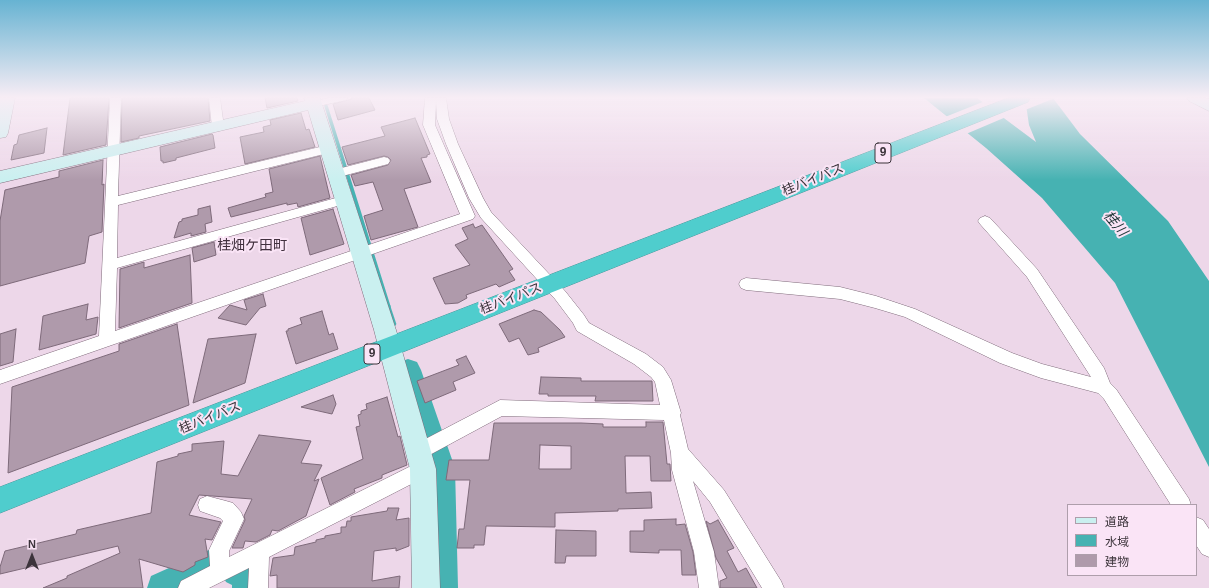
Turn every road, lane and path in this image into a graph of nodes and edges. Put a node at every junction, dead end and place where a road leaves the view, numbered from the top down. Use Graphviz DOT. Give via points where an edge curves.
graph roads {
  1 [pos="113,125"];
  2 [pos="224,125"];
  3 [pos="321,125"];
  4 [pos="429,125"];
  5 [pos="445,125"];
  6 [pos="953,125"];
  7 [pos="218,127"];
  8 [pos="328,149"];
  9 [pos="112,152"];
  10 [pos="384,161"];
  11 [pos="343,172"];
  12 [pos="0,177"];
  13 [pos="343,200"];
  14 [pos="111,202"];
  15 [pos="985,221"];
  16 [pos="360,254"];
  17 [pos="109,265"];
  18 [pos="551,284"];
  19 [pos="746,284"];
  20 [pos="107,340"];
  21 [pos="390,346"];
  22 [pos="0,377"];
  23 [pos="1103,387"];
  24 [pos="672,413"];
  25 [pos="427,453"];
  26 [pos="680,453"];
  27 [pos="0,500"];
  28 [pos="1181,504"];
  29 [pos="207,505"];
  30 [pos="1197,529"];
  31 [pos="1209,547"];
  32 [pos="259,553"];
  33 [pos="220,572"];
  34 [pos="188,588"];
  35 [pos="258,588"];
  36 [pos="426,588"];
  37 [pos="709,588"];
  38 [pos="774,588"];
  1 -- 9 [label="street"];
  2 -- 7 [label="street"];
  3 -- 8 [label="street"];
  4 -- 16 [label="street" via="468,216"];
  5 -- 18 [label="street" via="476,198 486,215"];
  6 -- 18 [label="highway, 桂バイパス / 9"];
  7 -- 9 [label="street"];
  8 -- 11 [label="street"];
  8 -- 14 [label="street"];
  9 -- 12 [label="street"];
  9 -- 14 [label="street"];
  10 -- 11 [label="street"];
  11 -- 13 [label="street"];
  13 -- 16 [label="street"];
  13 -- 17 [label="street"];
  14 -- 17 [label="street"];
  15 -- 23 [label="street" via="1032,273 1098,373"];
  16 -- 20 [label="street"];
  16 -- 21 [label="street"];
  17 -- 20 [label="street"];
  18 -- 21 [label="highway, 桂バイパス / 9"];
  18 -- 24 [label="street" via="583,327 640,359 657,372 663,380"];
  19 -- 23 [label="street" via="840,293 876,302 910,313 1006,358"];
  20 -- 22 [label="street"];
  21 -- 25 [label="street"];
  21 -- 27 [label="highway, 桂バイパス / 9"];
  23 -- 28 [label="street"];
  24 -- 25 [label="street" via="500,408"];
  24 -- 26 [label="street"];
  25 -- 32 [label="street"];
  25 -- 36 [label="street"];
  26 -- 37 [label="street" via="681,470 704,552"];
  26 -- 38 [label="street" via="717,496"];
  29 -- 33 [label="street" via="226,510 234,520 219,550"];
  30 -- 31 [label="street"];
  32 -- 33 [label="street"];
  32 -- 35 [label="street"];
  33 -- 34 [label="street"];
}
